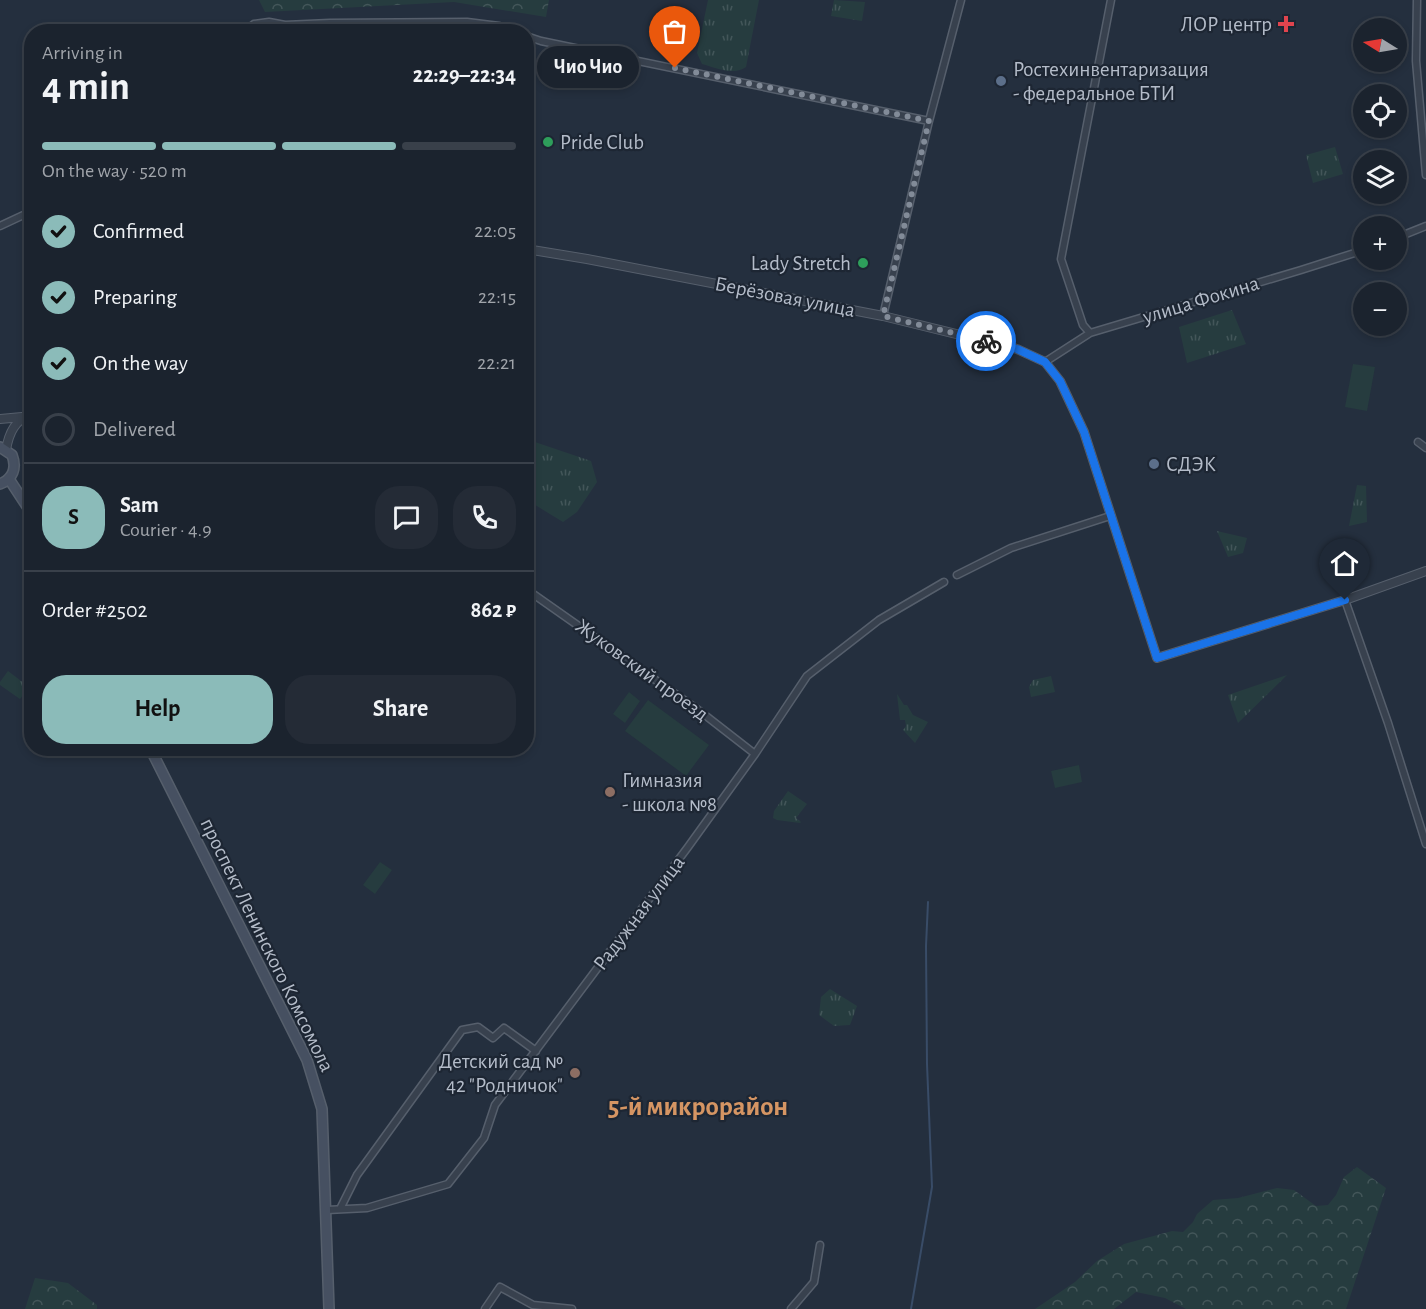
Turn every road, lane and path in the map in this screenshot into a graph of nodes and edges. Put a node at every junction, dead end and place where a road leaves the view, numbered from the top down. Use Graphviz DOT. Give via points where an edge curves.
graph roads {
  1 [pos="961,0"];
  2 [pos="1111,0"];
  3 [pos="1417,0"];
  4 [pos="254,24"];
  5 [pos="280,24"];
  6 [pos="308,24"];
  7 [pos="482,24"];
  8 [pos="534,39"];
  9 [pos="929,121"];
  10 [pos="1426,175"];
  11 [pos="24,215"];
  12 [pos="0,226"];
  13 [pos="1426,226"];
  14 [pos="1407,234"];
  15 [pos="534,250"];
  16 [pos="1353,253"];
  17 [pos="883,316"];
  18 [pos="1090,333"];
  19 [pos="1045,362"];
  20 [pos="24,415"];
  21 [pos="24,418"];
  22 [pos="0,419"];
  23 [pos="1418,442"];
  24 [pos="1426,448"];
  25 [pos="3,449"];
  26 [pos="9,479"];
  27 [pos="0,484"];
  28 [pos="24,502"];
  29 [pos="1110,516"];
  30 [pos="1426,572"];
  31 [pos="957,575"];
  32 [pos="944,582"];
  33 [pos="534,595"];
  34 [pos="1345,600"];
  35 [pos="755,754"];
  36 [pos="154,756"];
  37 [pos="1426,844"];
  38 [pos="536,1052"];
  39 [pos="340,1209"];
  40 [pos="327,1210"];
  41 [pos="820,1245"];
  42 [pos="329,1309"];
  43 [pos="485,1309"];
  44 [pos="572,1309"];
  45 [pos="791,1309"];
  1 -- 9 [label="street"];
  2 -- 18 [label="street" via="1061,259 1083,325"];
  3 -- 10 [label="street" via="1416,61"];
  4 -- 5 [label="street"];
  6 -- 7 [label="street"];
  8 -- 9 [label="street"];
  9 -- 17 [label="street"];
  11 -- 12 [label="street"];
  13 -- 14 [label="street"];
  15 -- 17 [label="street, Берёзовая улица"];
  16 -- 18 [label="street, улица Фокина"];
  17 -- 19 [label="street, Берёзовая улица" via="1017,349"];
  18 -- 19 [label="street, улица Фокина"];
  19 -- 29 [label="street, Берёзовая улица" via="1076,412"];
  20 -- 22 [label="street"];
  21 -- 25 [label="street" via="10,432"];
  23 -- 24 [label="street"];
  25 -- 26 [label="main road" via="14,461"];
  26 -- 27 [label="main road"];
  26 -- 28 [label="main road"];
  29 -- 31 [label="street" via="1011,548"];
  29 -- 34 [label="street, Берёзовая улица" via="1157,658"];
  30 -- 34 [label="street"];
  32 -- 35 [label="street, Радужная улица" via="879,620 807,676"];
  33 -- 35 [label="street, Жуковский проезд"];
  34 -- 37 [label="street"];
  35 -- 38 [label="street, Радужная улица"];
  36 -- 40 [label="main road, проспект Ленинского Комсомола" via="307,1060 322,1109"];
  38 -- 39 [label="street, Радужная улица" via="495,1105 484,1138 448,1184 367,1208"];
  38 -- 39 [label="street" via="504,1028 493,1038 478,1027 462,1030 357,1175"];
  39 -- 40 [label="street, Радужная улица"];
  40 -- 42 [label="main road, проспект Ленинского Комсомола"];
  41 -- 45 [label="street" via="814,1282"];
  43 -- 44 [label="street" via="500,1287 533,1305"];
}
